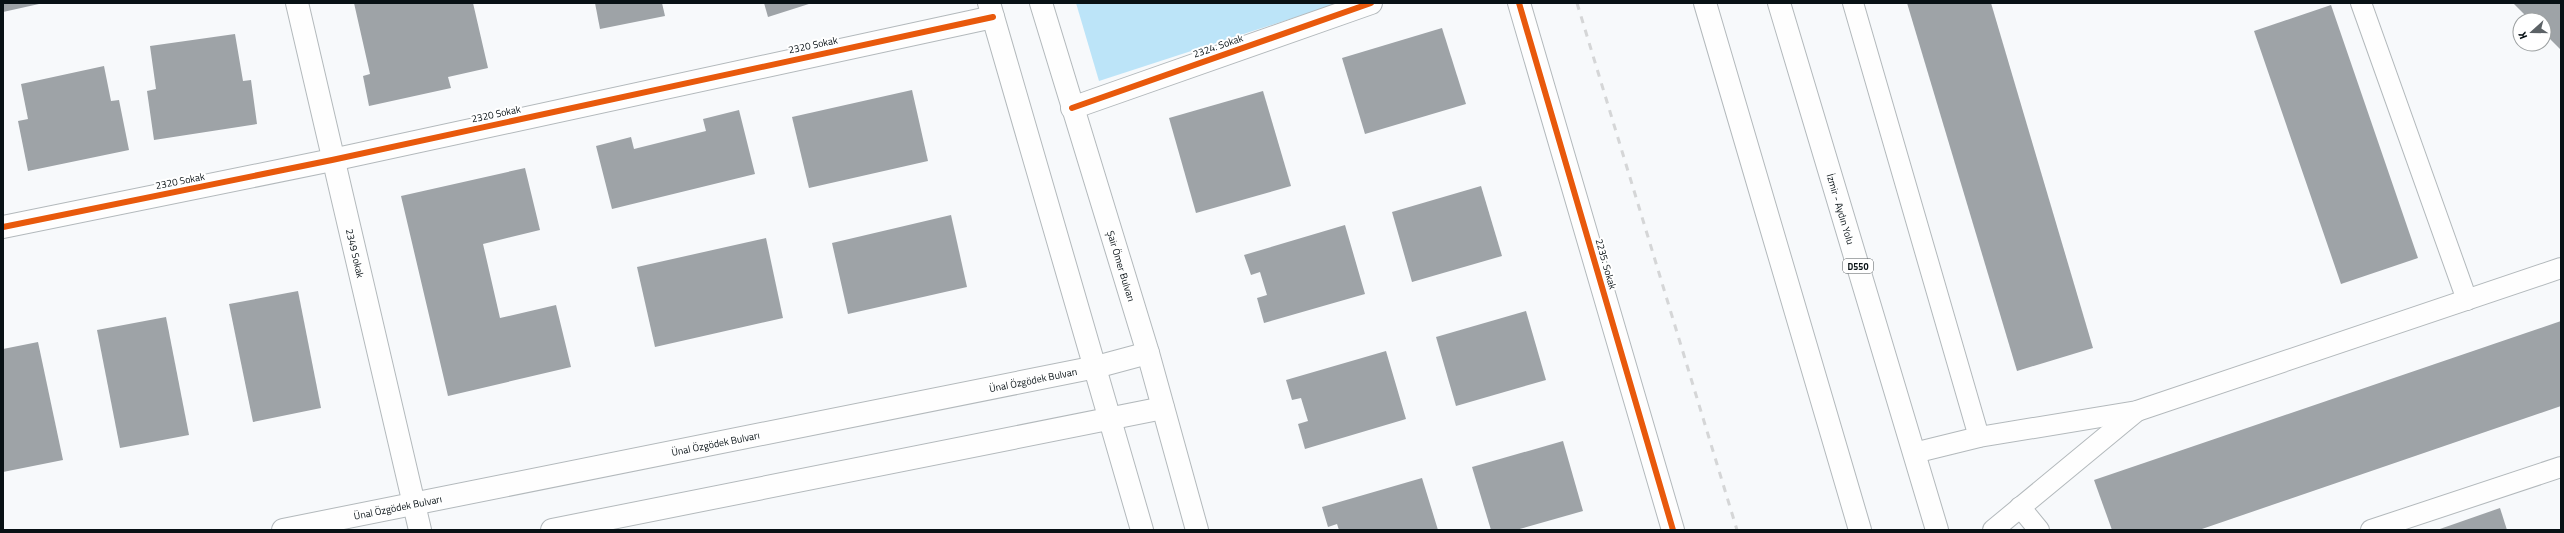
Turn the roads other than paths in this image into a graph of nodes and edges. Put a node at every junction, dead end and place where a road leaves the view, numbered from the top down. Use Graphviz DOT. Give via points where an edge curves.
graph roads {
  1 [pos="297,3"];
  2 [pos="1041,3"];
  3 [pos="1371,3"];
  4 [pos="1519,3"];
  5 [pos="1705,3"];
  6 [pos="1779,3"];
  7 [pos="1853,3"];
  8 [pos="2361,3"];
  9 [pos="991,10"];
  10 [pos="1072,108"];
  11 [pos="332,160"];
  12 [pos="3,227"];
  13 [pos="2561,268"];
  14 [pos="2467,300"];
  15 [pos="1148,353"];
  16 [pos="1096,367"];
  17 [pos="1163,408"];
  18 [pos="2137,411"];
  19 [pos="1110,421"];
  20 [pos="1980,437"];
  21 [pos="1914,453"];
  22 [pos="2561,467"];
  23 [pos="413,504"];
  24 [pos="2020,507"];
  25 [pos="282,530"];
  26 [pos="420,530"];
  27 [pos="552,530"];
  28 [pos="1142,530"];
  29 [pos="1196,530"];
  30 [pos="1673,530"];
  31 [pos="1860,530"];
  32 [pos="1937,530"];
  33 [pos="1993,530"];
  34 [pos="2039,530"];
  35 [pos="2371,530"];
  1 -- 11 [label="main road, 2349 Sokak"];
  2 -- 10 [label="main road, Şair Ömer Bulvarı"];
  3 -- 10 [label="main road, 2324. Sokak"];
  4 -- 30 [label="main road, 2235. Sokak"];
  5 -- 31 [label="main road"];
  6 -- 21 [label="main road, İzmir - Aydın Yolu / D550"];
  7 -- 20 [label="lane"];
  8 -- 14 [label="lane"];
  9 -- 11 [label="main road, 2320 Sokak"];
  9 -- 16 [label="main road"];
  10 -- 15 [label="main road, Şair Ömer Bulvarı"];
  11 -- 12 [label="main road, 2320 Sokak"];
  11 -- 23 [label="main road, 2349 Sokak"];
  13 -- 14 [label="lane"];
  14 -- 18 [label="lane"];
  15 -- 16 [label="main road, Ünal Özgödek Bulvarı"];
  15 -- 17 [label="main road, Şair Ömer Bulvarı"];
  16 -- 19 [label="main road"];
  16 -- 23 [label="main road, Ünal Özgödek Bulvarı"];
  17 -- 19 [label="main road"];
  17 -- 29 [label="main road, Şair Ömer Bulvarı"];
  18 -- 20 [label="lane"];
  18 -- 24 [label="lane"];
  19 -- 27 [label="main road"];
  19 -- 28 [label="main road"];
  20 -- 21 [label="lane"];
  21 -- 32 [label="main road, İzmir - Aydın Yolu / D550"];
  22 -- 35 [label="lane"];
  23 -- 25 [label="main road, Ünal Özgödek Bulvarı"];
  23 -- 26 [label="main road, 2349 Sokak"];
  24 -- 33 [label="lane"];
  24 -- 34 [label="lane"];
}
